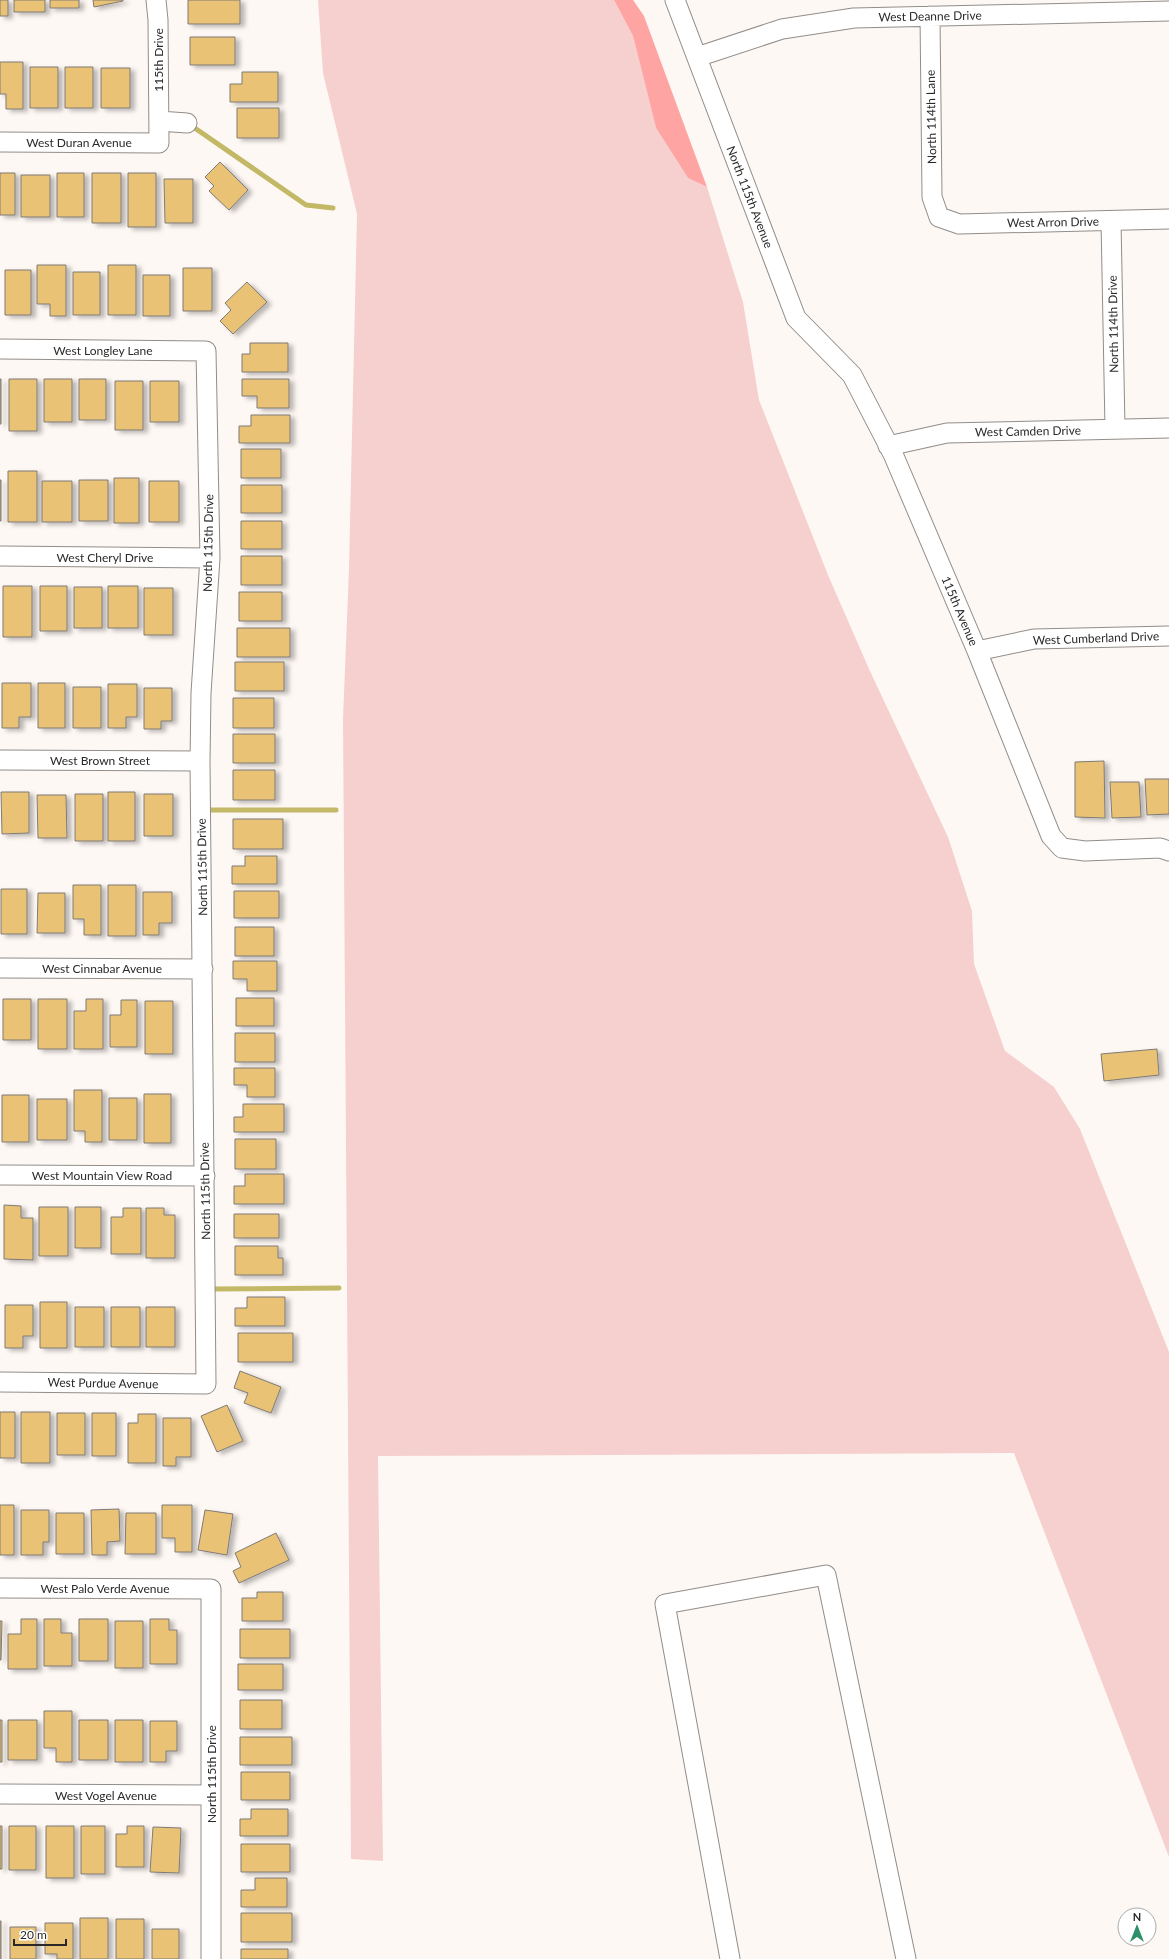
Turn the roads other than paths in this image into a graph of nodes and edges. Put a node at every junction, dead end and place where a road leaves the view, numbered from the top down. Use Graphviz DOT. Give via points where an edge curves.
graph roads {
  1 [pos="156,0"];
  2 [pos="675,0"];
  3 [pos="1169,11"];
  4 [pos="930,16"];
  5 [pos="697,57"];
  6 [pos="159,121"];
  7 [pos="187,123"];
  8 [pos="0,142"];
  9 [pos="159,143"];
  10 [pos="939,216"];
  11 [pos="1169,219"];
  12 [pos="1111,221"];
  13 [pos="0,349"];
  14 [pos="206,351"];
  15 [pos="852,375"];
  16 [pos="1115,428"];
  17 [pos="1169,428"];
  18 [pos="888,446"];
  19 [pos="0,556"];
  20 [pos="210,558"];
  21 [pos="1169,636"];
  22 [pos="977,651"];
  23 [pos="0,760"];
  24 [pos="200,761"];
  25 [pos="1169,851"];
  26 [pos="0,968"];
  27 [pos="203,969"];
  28 [pos="0,1175"];
  29 [pos="205,1176"];
  30 [pos="0,1382"];
  31 [pos="206,1384"];
  32 [pos="0,1588"];
  33 [pos="210,1589"];
  34 [pos="0,1794"];
  35 [pos="212,1795"];
  36 [pos="211,1959"];
  37 [pos="730,1959"];
  38 [pos="906,1959"];
  1 -- 6 [label="street, 115th Drive"];
  2 -- 5 [label="street, North 115th Avenue"];
  3 -- 4 [label="street, West Deanne Drive"];
  4 -- 5 [label="street, West Deanne Drive" via="854,18 782,29"];
  4 -- 10 [label="street, North 114th Lane" via="932,197"];
  5 -- 15 [label="street, North 115th Avenue" via="796,318"];
  6 -- 7 [label="street"];
  6 -- 9 [label="street, 115th Drive"];
  8 -- 9 [label="street, West Duran Avenue"];
  10 -- 12 [label="street, West Arron Drive" via="959,224"];
  11 -- 12 [label="street, West Arron Drive"];
  12 -- 16 [label="street, North 114th Drive"];
  13 -- 14 [label="street, West Longley Lane"];
  14 -- 20 [label="street, North 115th Drive"];
  15 -- 18 [label="street, 115th Avenue"];
  16 -- 17 [label="street, West Camden Drive"];
  16 -- 18 [label="street, West Camden Drive" via="947,433"];
  18 -- 22 [label="street, 115th Avenue"];
  19 -- 20 [label="street, West Cheryl Drive"];
  20 -- 24 [label="street, North 115th Drive" via="201,693"];
  21 -- 22 [label="street, West Cumberland Drive" via="1034,639"];
  22 -- 25 [label="street, 115th Avenue" via="1052,836 1062,848 1085,851 1160,848"];
  23 -- 24 [label="street, West Brown Street"];
  24 -- 27 [label="street, North 115th Drive"];
  26 -- 27 [label="street, West Cinnabar Avenue"];
  27 -- 29 [label="street, North 115th Drive"];
  28 -- 29 [label="street, West Mountain View Road"];
  29 -- 31 [label="street, North 115th Drive"];
  30 -- 31 [label="street, West Purdue Avenue"];
  32 -- 33 [label="street, West Palo Verde Avenue"];
  33 -- 35 [label="street, North 115th Drive"];
  34 -- 35 [label="street, West Vogel Avenue"];
  35 -- 36 [label="street, North 115th Drive"];
  37 -- 38 [label="street" via="665,1604 826,1576"];
}
